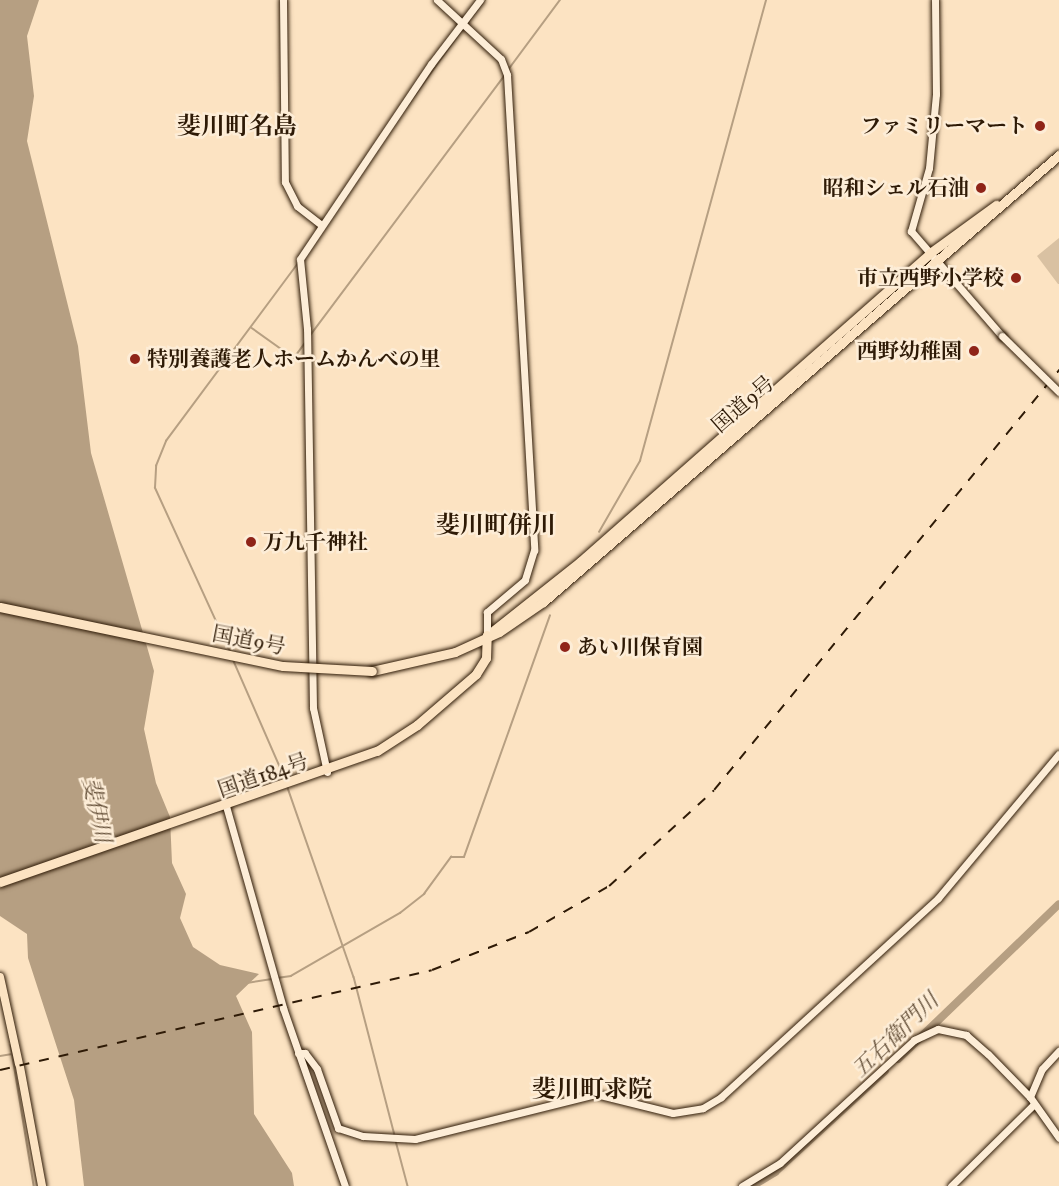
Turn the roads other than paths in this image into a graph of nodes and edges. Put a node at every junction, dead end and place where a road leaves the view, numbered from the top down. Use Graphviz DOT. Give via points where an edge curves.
graph roads {
  1 [pos="283,0"];
  2 [pos="437,0"];
  3 [pos="480,0"];
  4 [pos="935,0"];
  5 [pos="461,25"];
  6 [pos="1059,155"];
  7 [pos="1017,192"];
  8 [pos="321,225"];
  9 [pos="930,253"];
  10 [pos="938,261"];
  11 [pos="1059,392"];
  12 [pos="0,608"];
  13 [pos="488,635"];
  14 [pos="1059,754"];
  15 [pos="327,772"];
  16 [pos="226,806"];
  17 [pos="0,882"];
  18 [pos="0,976"];
  19 [pos="1059,1051"];
  20 [pos="298,1053"];
  21 [pos="1035,1084"];
  22 [pos="1021,1088"];
  23 [pos="1031,1101"];
  24 [pos="1059,1138"];
  25 [pos="42,1186"];
  26 [pos="345,1186"];
  27 [pos="741,1186"];
  28 [pos="951,1186"];
  1 -- 8 [label="street" via="285,182 297,206"];
  2 -- 5 [label="street"];
  3 -- 5 [label="street"];
  4 -- 9 [label="street" via="936,94 929,168 926,190 910,225"];
  5 -- 8 [label="street"];
  5 -- 13 [label="street" via="501,59 507,75 534,550 525,580 488,612"];
  6 -- 7 [label="highway, 国道9号"];
  7 -- 9 [label="highway, 国道9号" via="970,220"];
  7 -- 10 [label="highway, 国道9号"];
  8 -- 15 [label="street" via="300,259 300,269 308,329 313,708"];
  9 -- 10 [label="street"];
  9 -- 13 [label="highway, 国道9号" via="581,561"];
  10 -- 11 [label="street, bridge" via="1002,336"];
  10 -- 13 [label="highway, 国道9号" via="550,597"];
  12 -- 13 [label="highway, 国道9号, bridge" via="283,666 372,671 430,660"];
  13 -- 15 [label="highway, 国道184号" via="482,667 433,712 377,751"];
  14 -- 20 [label="street" via="938,898 721,1097 703,1108 673,1113 596,1094 415,1139 363,1136 338,1128 317,1069 305,1053"];
  15 -- 16 [label="highway, 国道184号"];
  16 -- 17 [label="highway, 国道184号"];
  16 -- 20 [label="street"];
  18 -- 25 [label="main road"];
  19 -- 21 [label="street"];
  20 -- 26 [label="street"];
  21 -- 22 [label="street"];
  21 -- 23 [label="street"];
  22 -- 23 [label="street"];
  22 -- 27 [label="street" via="966,1035 945,1028 930,1030 780,1163"];
  23 -- 24 [label="street"];
  23 -- 28 [label="street"];
}
